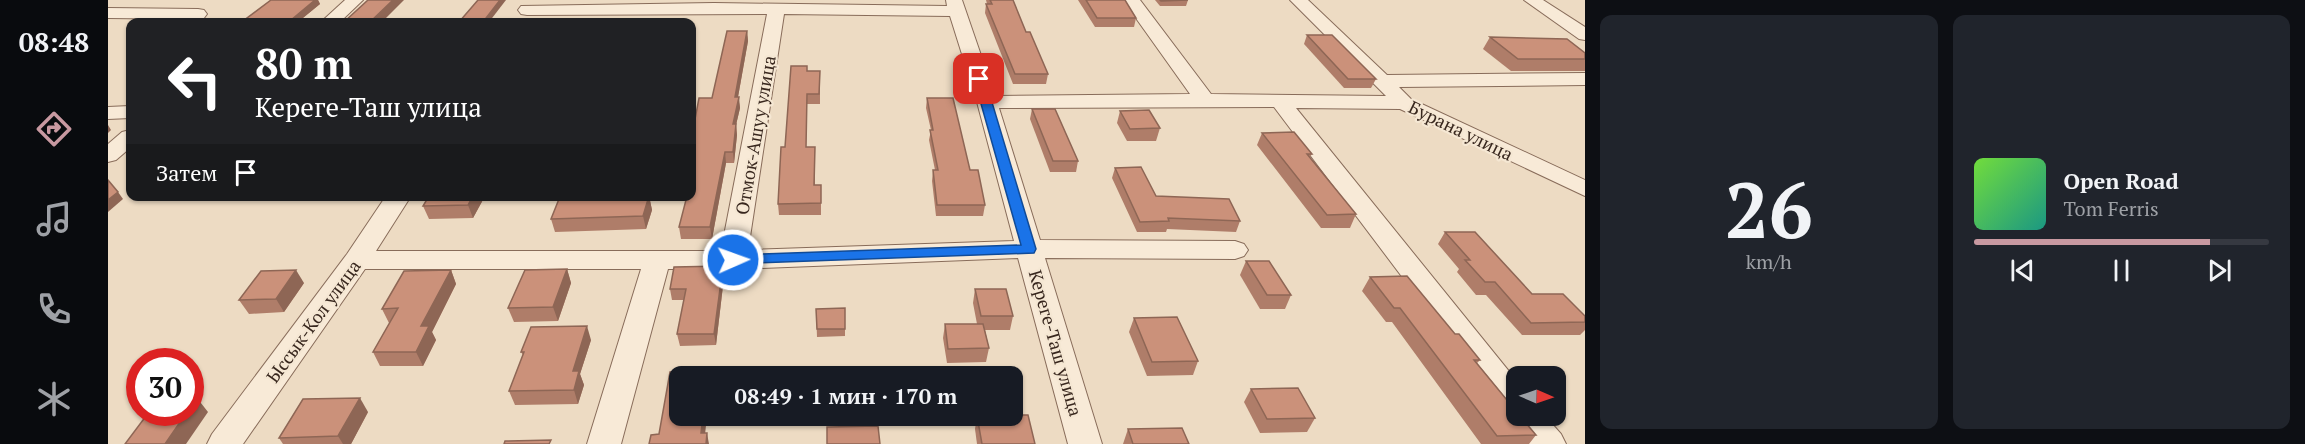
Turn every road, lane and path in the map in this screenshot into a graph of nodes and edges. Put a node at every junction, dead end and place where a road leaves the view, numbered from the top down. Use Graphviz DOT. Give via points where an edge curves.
graph roads {
  1 [pos="117,0"];
  2 [pos="355,0"];
  3 [pos="1131,0"];
  4 [pos="1298,0"];
  5 [pos="1532,0"];
  6 [pos="715,4"];
  7 [pos="108,6"];
  8 [pos="955,6"];
  9 [pos="776,10"];
  10 [pos="527,11"];
  11 [pos="108,14"];
  12 [pos="198,14"];
  13 [pos="335,18"];
  14 [pos="1585,35"];
  15 [pos="1585,79"];
  16 [pos="1381,81"];
  17 [pos="1205,100"];
  18 [pos="1280,101"];
  19 [pos="987,102"];
  20 [pos="1404,103"];
  21 [pos="126,112"];
  22 [pos="108,113"];
  23 [pos="126,140"];
  24 [pos="108,155"];
  25 [pos="1585,189"];
  26 [pos="396,201"];
  27 [pos="1029,249"];
  28 [pos="1235,250"];
  29 [pos="357,260"];
  30 [pos="657,260"];
  31 [pos="733,260"];
  32 [pos="1506,390"];
  33 [pos="1534,426"];
  34 [pos="224,444"];
  35 [pos="604,444"];
  36 [pos="1085,444"];
  37 [pos="1549,444"];
  1 -- 7 [label="street"];
  2 -- 13 [label="street"];
  3 -- 17 [label="street"];
  4 -- 16 [label="street, Бурана улица"];
  5 -- 14 [label="street"];
  6 -- 9 [label="street"];
  6 -- 10 [label="street"];
  8 -- 9 [label="street"];
  8 -- 19 [label="street, Кереге-Таш улица"];
  9 -- 31 [label="street, Отмок-Ашуу улица"];
  11 -- 12 [label="street"];
  15 -- 16 [label="street"];
  16 -- 20 [label="street, Бурана улица"];
  17 -- 18 [label="street"];
  17 -- 19 [label="street"];
  18 -- 20 [label="street"];
  18 -- 32 [label="street"];
  19 -- 27 [label="street, Кереге-Таш улица"];
  20 -- 25 [label="street, Бурана улица"];
  21 -- 22 [label="street"];
  23 -- 24 [label="street"];
  26 -- 29 [label="street, Ыссык-Кол улица"];
  27 -- 28 [label="street"];
  27 -- 31 [label="street"];
  27 -- 36 [label="street, Кереге-Таш улица"];
  29 -- 30 [label="street"];
  29 -- 34 [label="street, Ыссык-Кол улица"];
  30 -- 31 [label="street"];
  30 -- 35 [label="street"];
  33 -- 37 [label="street"];
}
